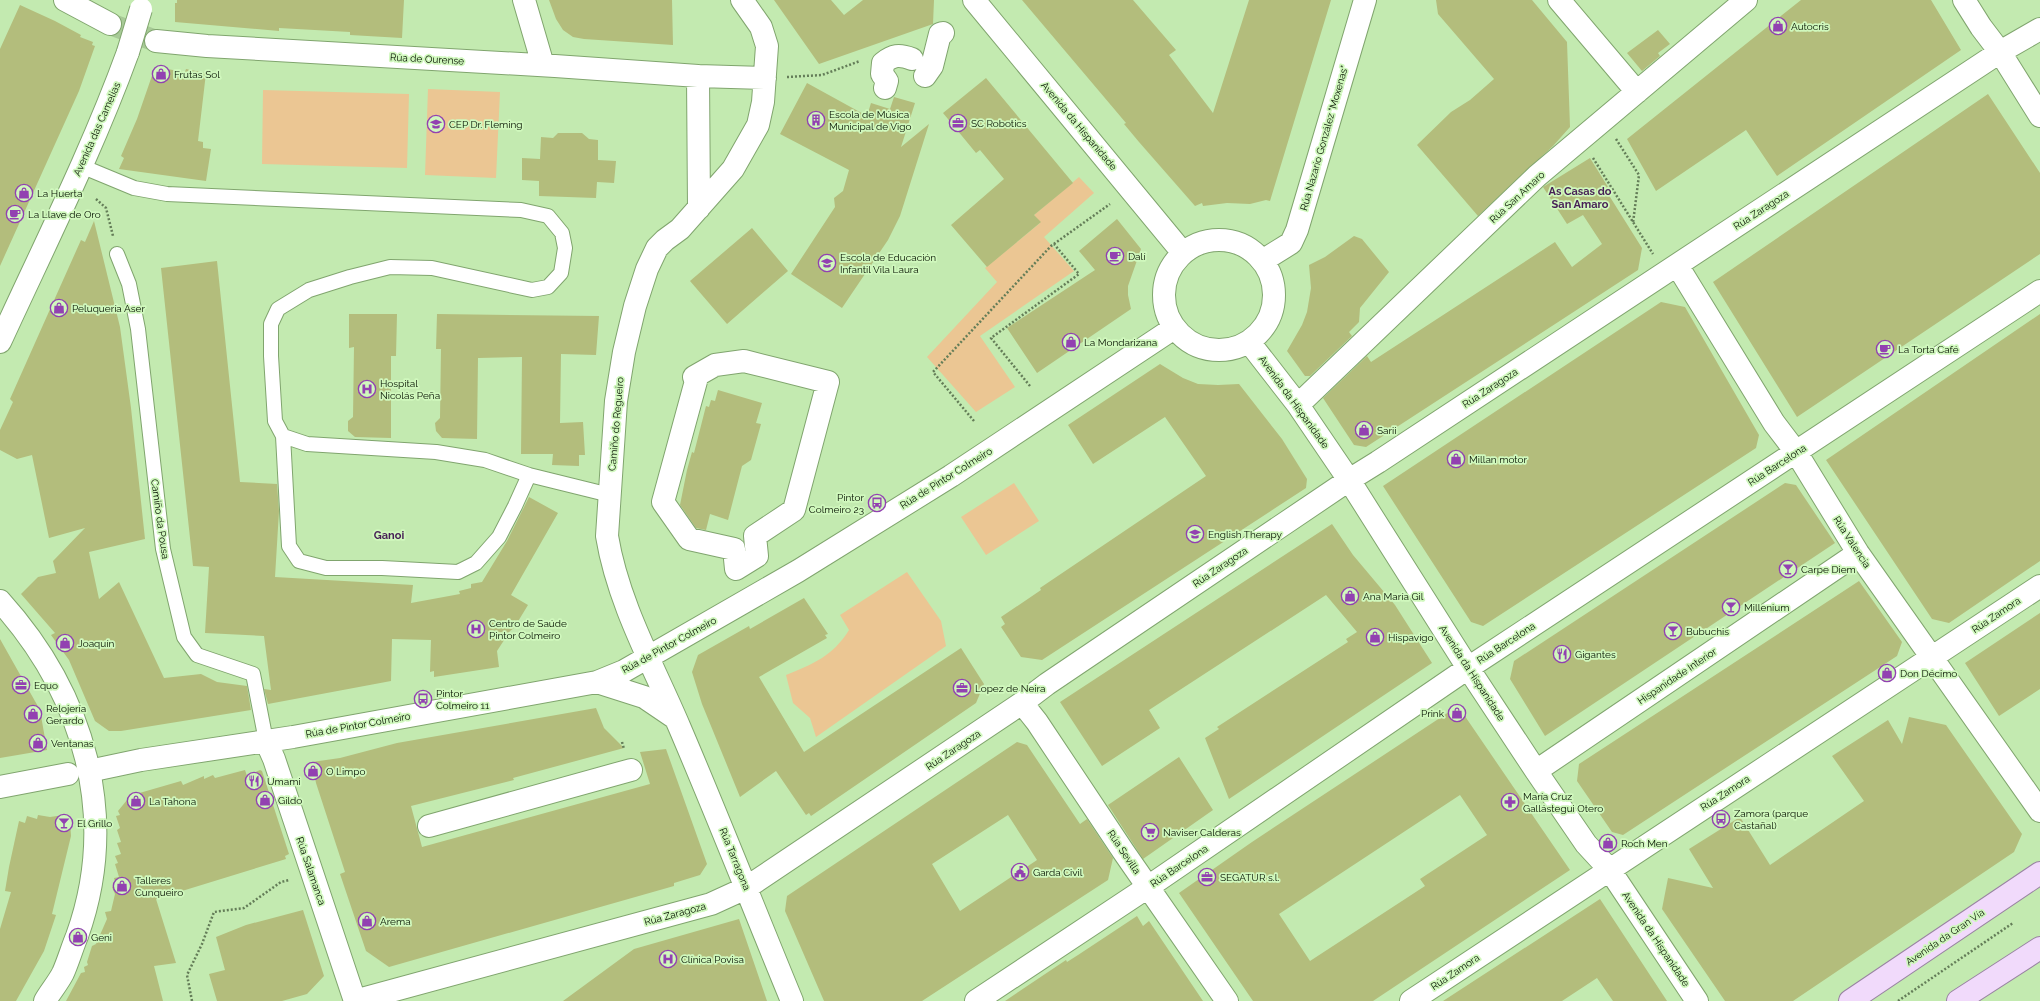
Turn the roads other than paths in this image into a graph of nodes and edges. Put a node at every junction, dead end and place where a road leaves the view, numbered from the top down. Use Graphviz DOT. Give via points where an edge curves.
graph roads {
  1 [pos="65,0"];
  2 [pos="524,0"];
  3 [pos="742,0"];
  4 [pos="974,0"];
  5 [pos="1365,0"];
  6 [pos="1558,0"];
  7 [pos="1746,0"];
  8 [pos="1964,0"];
  9 [pos="142,5"];
  10 [pos="110,24"];
  11 [pos="2040,28"];
  12 [pos="943,33"];
  13 [pos="156,41"];
  14 [pos="2000,52"];
  15 [pos="543,65"];
  16 [pos="698,76"];
  17 [pos="765,78"];
  18 [pos="885,88"];
  19 [pos="1637,92"];
  20 [pos="2040,116"];
  21 [pos="81,166"];
  22 [pos="699,208"];
  23 [pos="1183,253"];
  24 [pos="118,254"];
  25 [pos="1262,261"];
  26 [pos="1677,266"];
  27 [pos="2040,291"];
  28 [pos="1174,328"];
  29 [pos="0,342"];
  30 [pos="1249,342"];
  31 [pos="715,365"];
  32 [pos="1298,405"];
  33 [pos="283,436"];
  34 [pos="1796,452"];
  35 [pos="529,475"];
  36 [pos="1349,480"];
  37 [pos="610,495"];
  38 [pos="1858,553"];
  39 [pos="2040,586"];
  40 [pos="0,601"];
  41 [pos="649,657"];
  42 [pos="1933,658"];
  43 [pos="1468,668"];
  44 [pos="597,682"];
  45 [pos="1022,703"];
  46 [pos="676,718"];
  47 [pos="266,741"];
  48 [pos="89,770"];
  49 [pos="631,770"];
  50 [pos="1536,771"];
  51 [pos="68,774"];
  52 [pos="0,787"];
  53 [pos="2040,811"];
  54 [pos="429,826"];
  55 [pos="1609,869"];
  56 [pos="2040,873"];
  57 [pos="746,888"];
  58 [pos="1148,888"];
  59 [pos="2040,948"];
  60 [pos="45,1001"];
  61 [pos="355,1001"];
  62 [pos="792,1001"];
  63 [pos="976,1001"];
  64 [pos="1227,1001"];
  65 [pos="1411,1001"];
  66 [pos="1698,1001"];
  67 [pos="1850,1001"];
  68 [pos="1958,1001"];
  1 -- 10 [label="street"];
  2 -- 15 [label="street"];
  3 -- 17 [label="street, Camiño do Regueiro" via="761,27 767,46"];
  4 -- 23 [label="street, Avenida da Hispanidade"];
  5 -- 25 [label="street, Rúa Nazario González \"Moxenas\"" via="1297,230 1291,243"];
  6 -- 19 [label="street"];
  7 -- 19 [label="street, Rúa San Amaro"];
  8 -- 14 [label="street"];
  9 -- 21 [label="street, Avenida das Camelias, bridge" via="115,88"];
  11 -- 14 [label="street, Rúa Zaragoza"];
  12 -- 18 [label="street" via="940,34 932,66 914,63 902,55 891,57 883,64 882,74 887,81"];
  13 -- 15 [label="street, Rúa de Ourense"];
  14 -- 20 [label="street"];
  14 -- 26 [label="street, Rúa Zaragoza"];
  15 -- 16 [label="street, Rúa de Ourense"];
  16 -- 17 [label="street"];
  16 -- 22 [label="street"];
  17 -- 22 [label="street, Camiño do Regueiro" via="758,125 733,169"];
  19 -- 32 [label="street, Rúa San Amaro" via="1537,176"];
  21 -- 29 [label="street, Avenida das Camelias"];
  21 -- 33 [label="lane" via="134,188 167,194 521,210 548,216 562,232 565,248 562,273 548,287 532,290 432,268 390,267 310,290 278,309 271,324 270,356 275,421"];
  22 -- 37 [label="street, Camiño do Regueiro" via="680,229 657,248 635,306 616,401"];
  23 -- 25 [label="street" via="1196,245 1224,241 1239,244 1252,251"];
  23 -- 28 [label="street" via="1172,265 1164,286 1166,313"];
  24 -- 47 [label="lane, Camiño da Pousa" via="129,284 138,329 163,549 184,637 197,655 254,674"];
  25 -- 30 [label="street" via="1271,278 1274,295 1271,313 1263,329"];
  26 -- 34 [label="street, Rúa Valencia" via="1774,423"];
  26 -- 36 [label="street, Rúa Zaragoza"];
  27 -- 34 [label="street, Rúa Barcelona"];
  28 -- 30 [label="street" via="1186,340 1200,348 1234,349"];
  28 -- 41 [label="street, Rúa de Pintor Colmeiro" via="944,480 798,570"];
  30 -- 32 [label="street, Avenida da Hispanidade"];
  31 -- 31 [label="street" via="744,361 828,382 794,510 755,536 757,556 736,569 734,549 689,539 663,502 696,381 694,377"];
  32 -- 36 [label="street, Avenida da Hispanidade"];
  33 -- 35 [label="lane" via="307,444 436,452 485,460"];
  33 -- 35 [label="lane" via="289,546 299,561 326,568 458,572 476,563 499,537"];
  34 -- 38 [label="street, Rúa Valencia"];
  34 -- 43 [label="street, Rúa Barcelona"];
  35 -- 37 [label="lane"];
  36 -- 43 [label="street, Avenida da Hispanidade"];
  36 -- 45 [label="street, Rúa Zaragoza" via="1046,684"];
  37 -- 41 [label="street, Camiño do Regueiro" via="607,536 610,552 629,612"];
  38 -- 42 [label="street, Rúa Valencia"];
  38 -- 50 [label="street, Hispanidade Interior"];
  39 -- 42 [label="street, Rúa Zamora"];
  40 -- 48 [label="street" via="44,657 73,718"];
  41 -- 44 [label="street, Rúa de Pintor Colmeiro"];
  41 -- 46 [label="street, Rúa Tarragona"];
  42 -- 53 [label="street, Rúa Valencia"];
  42 -- 55 [label="street, Rúa Zamora"];
  43 -- 50 [label="street, Avenida da Hispanidade"];
  43 -- 58 [label="street, Rúa Barcelona"];
  44 -- 46 [label="street" via="644,697"];
  44 -- 47 [label="street, Rúa de Pintor Colmeiro"];
  45 -- 57 [label="street, Rúa Zaragoza"];
  45 -- 58 [label="street, Rúa Sevilla"];
  46 -- 57 [label="street, Rúa Tarragona"];
  47 -- 48 [label="street, Rúa de Pintor Colmeiro"];
  47 -- 61 [label="street, Rúa Salamanca"];
  48 -- 60 [label="street" via="96,819 94,864 87,909 63,973"];
  49 -- 54 [label="street"];
  50 -- 55 [label="street, Avenida da Hispanidade" via="1586,844"];
  51 -- 52 [label="street"];
  55 -- 65 [label="street, Rúa Zamora"];
  55 -- 66 [label="street, Avenida da Hispanidade"];
  56 -- 67 [label="main road, Avenida da Gran Vía"];
  57 -- 61 [label="street, Rúa Zaragoza" via="711,904"];
  57 -- 62 [label="street, Rúa Tarragona"];
  58 -- 63 [label="street, Rúa Barcelona"];
  58 -- 64 [label="street, Rúa Sevilla"];
  59 -- 68 [label="main road"];
}
